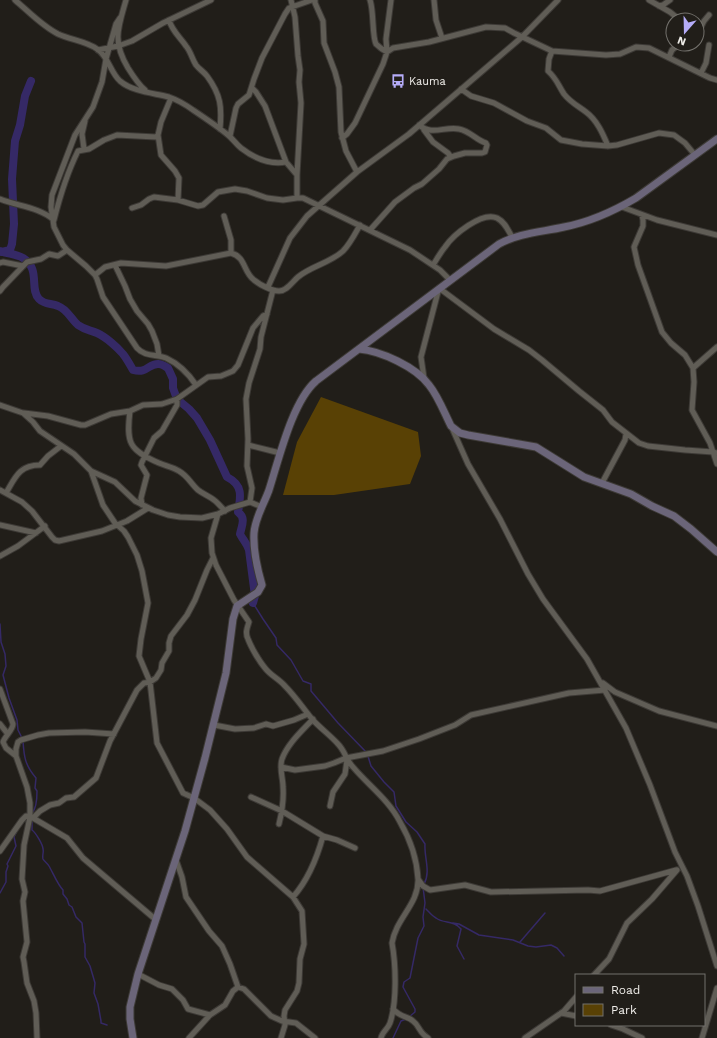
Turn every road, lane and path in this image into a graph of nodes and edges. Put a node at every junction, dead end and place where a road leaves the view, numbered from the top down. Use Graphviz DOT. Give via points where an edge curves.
graph roads {
  1 [pos="15,0"];
  2 [pos="126,0"];
  3 [pos="211,0"];
  4 [pos="291,0"];
  5 [pos="314,0"];
  6 [pos="370,0"];
  7 [pos="391,0"];
  8 [pos="434,0"];
  9 [pos="558,0"];
  10 [pos="649,0"];
  11 [pos="670,0"];
  12 [pos="293,6"];
  13 [pos="659,6"];
  14 [pos="669,12"];
  15 [pos="709,15"];
  16 [pos="120,18"];
  17 [pos="169,20"];
  18 [pos="705,20"];
  19 [pos="522,37"];
  20 [pos="442,38"];
  21 [pos="709,45"];
  22 [pos="118,46"];
  23 [pos="109,48"];
  24 [pos="98,50"];
  25 [pos="552,51"];
  26 [pos="387,52"];
  27 [pos="671,52"];
  28 [pos="669,57"];
  29 [pos="106,59"];
  30 [pos="701,74"];
  31 [pos="717,80"];
  32 [pos="252,88"];
  33 [pos="461,89"];
  34 [pos="146,91"];
  35 [pos="171,98"];
  36 [pos="85,120"];
  37 [pos="421,127"];
  38 [pos="220,129"];
  39 [pos="158,135"];
  40 [pos="230,136"];
  41 [pos="342,138"];
  42 [pos="717,139"];
  43 [pos="608,146"];
  44 [pos="84,149"];
  45 [pos="695,155"];
  46 [pos="451,157"];
  47 [pos="286,162"];
  48 [pos="357,172"];
  49 [pos="297,175"];
  50 [pos="298,198"];
  51 [pos="0,199"];
  52 [pos="178,200"];
  53 [pos="318,206"];
  54 [pos="622,207"];
  55 [pos="132,208"];
  56 [pos="642,215"];
  57 [pos="224,216"];
  58 [pos="54,220"];
  59 [pos="360,225"];
  60 [pos="370,230"];
  61 [pos="717,235"];
  62 [pos="512,237"];
  63 [pos="67,250"];
  64 [pos="231,254"];
  65 [pos="0,263"];
  66 [pos="115,265"];
  67 [pos="23,266"];
  68 [pos="433,266"];
  69 [pos="95,275"];
  70 [pos="450,280"];
  71 [pos="439,288"];
  72 [pos="270,289"];
  73 [pos="0,291"];
  74 [pos="267,314"];
  75 [pos="717,347"];
  76 [pos="359,349"];
  77 [pos="159,356"];
  78 [pos="693,368"];
  79 [pos="424,378"];
  80 [pos="196,385"];
  81 [pos="178,399"];
  82 [pos="0,405"];
  83 [pos="130,411"];
  84 [pos="23,413"];
  85 [pos="451,426"];
  86 [pos="626,434"];
  87 [pos="248,445"];
  88 [pos="61,446"];
  89 [pos="280,453"];
  90 [pos="715,453"];
  91 [pos="146,456"];
  92 [pos="717,464"];
  93 [pos="91,471"];
  94 [pos="602,483"];
  95 [pos="0,490"];
  96 [pos="6,493"];
  97 [pos="250,502"];
  98 [pos="142,505"];
  99 [pos="262,507"];
  100 [pos="148,508"];
  101 [pos="224,511"];
  102 [pos="218,514"];
  103 [pos="0,525"];
  104 [pos="118,525"];
  105 [pos="45,526"];
  106 [pos="36,534"];
  107 [pos="717,552"];
  108 [pos="0,556"];
  109 [pos="213,558"];
  110 [pos="237,606"];
  111 [pos="599,678"];
  112 [pos="150,682"];
  113 [pos="0,689"];
  114 [pos="606,690"];
  115 [pos="308,714"];
  116 [pos="313,719"];
  117 [pos="0,724"];
  118 [pos="214,725"];
  119 [pos="717,726"];
  120 [pos="8,733"];
  121 [pos="114,734"];
  122 [pos="16,756"];
  123 [pos="347,759"];
  124 [pos="281,767"];
  125 [pos="251,797"];
  126 [pos="194,798"];
  127 [pos="330,806"];
  128 [pos="282,811"];
  129 [pos="32,817"];
  130 [pos="279,824"];
  131 [pos="323,836"];
  132 [pos="355,848"];
  133 [pos="0,851"];
  134 [pos="176,860"];
  135 [pos="681,865"];
  136 [pos="676,870"];
  137 [pos="418,879"];
  138 [pos="293,897"];
  139 [pos="155,919"];
  140 [pos="717,966"];
  141 [pos="138,974"];
  142 [pos="595,974"];
  143 [pos="238,986"];
  144 [pos="717,988"];
  145 [pos="575,998"];
  146 [pos="393,1009"];
  147 [pos="561,1013"];
  148 [pos="210,1015"];
  149 [pos="575,1016"];
  150 [pos="285,1022"];
  151 [pos="615,1026"];
  152 [pos="37,1038"];
  153 [pos="133,1038"];
  154 [pos="188,1038"];
  155 [pos="281,1038"];
  156 [pos="315,1038"];
  157 [pos="381,1038"];
  158 [pos="428,1038"];
  159 [pos="525,1038"];
  160 [pos="642,1038"];
  161 [pos="702,1038"];
  1 -- 24 [label="street" via="56,33"];
  2 -- 16 [label="street"];
  3 -- 17 [label="street"];
  4 -- 12 [label="street"];
  5 -- 12 [label="street"];
  5 -- 41 [label="street" via="323,21 324,43 339,87"];
  6 -- 26 [label="street" via="374,38"];
  7 -- 26 [label="street"];
  8 -- 20 [label="street" via="436,20"];
  9 -- 19 [label="street"];
  10 -- 13 [label="street"];
  11 -- 13 [label="street"];
  12 -- 32 [label="street" via="285,14 269,44"];
  12 -- 49 [label="street" via="301,103"];
  13 -- 14 [label="street"];
  15 -- 18 [label="street"];
  16 -- 22 [label="street"];
  16 -- 23 [label="street"];
  17 -- 22 [label="street"];
  17 -- 38 [label="street" via="218,97 222,108"];
  19 -- 20 [label="street" via="505,28 486,27"];
  19 -- 25 [label="street"];
  19 -- 33 [label="street"];
  20 -- 26 [label="street" via="401,46"];
  21 -- 30 [label="street"];
  22 -- 23 [label="street"];
  22 -- 34 [label="street" via="120,55 131,73"];
  23 -- 24 [label="street"];
  23 -- 29 [label="street"];
  24 -- 29 [label="street"];
  25 -- 28 [label="street" via="606,55 644,47"];
  25 -- 43 [label="street" via="548,72 557,80 564,94 593,119"];
  26 -- 41 [label="street" via="360,115 351,130"];
  27 -- 28 [label="street"];
  28 -- 30 [label="street"];
  29 -- 34 [label="street" via="120,81"];
  29 -- 36 [label="street" via="102,82"];
  30 -- 31 [label="street"];
  32 -- 40 [label="street" via="249,95 236,108"];
  32 -- 47 [label="street" via="265,106"];
  33 -- 37 [label="street"];
  33 -- 43 [label="street" via="471,96 494,103 546,128 561,140"];
  34 -- 35 [label="street"];
  35 -- 38 [label="street"];
  35 -- 39 [label="street"];
  36 -- 44 [label="street" via="82,134"];
  36 -- 58 [label="street" via="75,135 52,195"];
  37 -- 46 [label="street" via="433,142"];
  37 -- 46 [label="street" via="431,131 457,128 487,145 485,152 482,153 465,153"];
  37 -- 48 [label="street"];
  38 -- 40 [label="street"];
  39 -- 44 [label="street" via="154,138 117,136"];
  39 -- 52 [label="street" via="162,156 180,181"];
  40 -- 47 [label="street" via="246,151 262,160"];
  41 -- 48 [label="street"];
  42 -- 45 [label="street"];
  43 -- 45 [label="street" via="659,133 674,136 685,143"];
  44 -- 58 [label="street" via="78,151 72,162"];
  45 -- 54 [label="street"];
  46 -- 60 [label="street" via="422,184 395,202"];
  47 -- 49 [label="street"];
  48 -- 53 [label="street"];
  49 -- 50 [label="street"];
  50 -- 52 [label="street" via="267,198 235,189 218,192 198,206"];
  50 -- 53 [label="street"];
  51 -- 58 [label="street" via="47,214"];
  52 -- 55 [label="street" via="154,197"];
  53 -- 59 [label="street"];
  53 -- 72 [label="street" via="290,238"];
  54 -- 56 [label="street"];
  54 -- 62 [label="street" via="586,222"];
  56 -- 61 [label="street"];
  56 -- 78 [label="street" via="643,226 634,247 638,265 662,332 685,355"];
  57 -- 64 [label="street" via="231,240"];
  58 -- 63 [label="street" via="54,227"];
  59 -- 60 [label="street"];
  59 -- 72 [label="street" via="337,256 299,277 286,289"];
  60 -- 68 [label="street" via="410,250"];
  62 -- 68 [label="street" via="506,225 497,218 486,216 461,230 445,246"];
  62 -- 70 [label="street"];
  63 -- 67 [label="street" via="58,256 50,254 27,262"];
  63 -- 69 [label="street"];
  64 -- 66 [label="street" via="166,266"];
  64 -- 72 [label="street" via="241,259 253,280"];
  65 -- 67 [label="street"];
  66 -- 69 [label="street" via="105,267"];
  66 -- 77 [label="street" via="130,300 152,331"];
  67 -- 73 [label="street"];
  68 -- 70 [label="street"];
  69 -- 77 [label="street" via="103,297 140,352"];
  70 -- 71 [label="street"];
  71 -- 76 [label="street"];
  71 -- 79 [label="street" via="422,352"];
  71 -- 86 [label="street" via="494,329 542,360 603,410"];
  72 -- 74 [label="street"];
  74 -- 80 [label="street" via="253,328 238,365 233,371 221,376 208,377"];
  74 -- 87 [label="street" via="246,400"];
  75 -- 78 [label="street"];
  76 -- 79 [label="street" via="380,353"];
  76 -- 89 [label="street" via="316,381 306,392"];
  77 -- 80 [label="street" via="181,367"];
  78 -- 90 [label="street" via="692,410"];
  79 -- 85 [label="street"];
  80 -- 81 [label="street"];
  81 -- 83 [label="street" via="162,404 143,405"];
  81 -- 91 [label="street" via="177,405 162,431 154,438"];
  82 -- 84 [label="street"];
  83 -- 84 [label="street" via="111,414 81,425 48,416"];
  83 -- 91 [label="street" via="128,435 131,444"];
  84 -- 88 [label="street" via="40,431"];
  85 -- 94 [label="street" via="468,435 536,447 584,477"];
  85 -- 111 [label="street" via="468,464 528,574"];
  86 -- 90 [label="street" via="643,445"];
  86 -- 94 [label="street"];
  87 -- 89 [label="street"];
  87 -- 97 [label="street" via="247,466 252,488"];
  88 -- 93 [label="street" via="74,454"];
  88 -- 96 [label="street" via="40,465 20,470"];
  89 -- 99 [label="street"];
  90 -- 92 [label="street"];
  91 -- 98 [label="street" via="141,465 147,475 141,498"];
  91 -- 101 [label="street" via="180,471 199,491 214,500"];
  93 -- 98 [label="street" via="115,482"];
  93 -- 104 [label="street" via="103,505"];
  94 -- 107 [label="street" via="631,494 674,516"];
  95 -- 96 [label="street"];
  96 -- 105 [label="street" via="22,502"];
  97 -- 99 [label="street"];
  97 -- 101 [label="street"];
  98 -- 100 [label="street"];
  99 -- 110 [label="street" via="254,534 256,564 262,585 255,594"];
  100 -- 102 [label="street" via="168,515 194,518"];
  100 -- 104 [label="street"];
  101 -- 102 [label="street"];
  102 -- 109 [label="street" via="211,538"];
  103 -- 106 [label="street"];
  104 -- 105 [label="street" via="59,540 54,540"];
  104 -- 112 [label="street" via="128,537 137,555 145,584 148,603 140,656"];
  105 -- 106 [label="street"];
  106 -- 108 [label="street"];
  109 -- 110 [label="street"];
  109 -- 112 [label="street" via="187,615 171,636 169,651 161,670"];
  110 -- 115 [label="street" via="248,618 247,638 264,668 285,686"];
  110 -- 118 [label="street"];
  111 -- 114 [label="street"];
  111 -- 119 [label="street" via="611,689 655,709"];
  112 -- 121 [label="street" via="144,683 137,690"];
  112 -- 126 [label="street" via="156,741 183,793"];
  113 -- 120 [label="street" via="13,724"];
  114 -- 123 [label="street" via="569,693 471,715 455,725 419,739"];
  114 -- 135 [label="street" via="626,728"];
  115 -- 116 [label="street"];
  115 -- 118 [label="street" via="273,726 266,724 254,728 235,729"];
  116 -- 123 [label="street" via="344,751"];
  116 -- 124 [label="street" via="288,747"];
  117 -- 120 [label="street"];
  118 -- 126 [label="street"];
  120 -- 122 [label="street" via="3,742"];
  121 -- 122 [label="street" via="49,733 29,737 18,742"];
  121 -- 129 [label="street" via="95,780 74,797 50,805"];
  122 -- 129 [label="street" via="27,787"];
  123 -- 124 [label="street" via="313,768 295,770"];
  123 -- 127 [label="street" via="345,774 333,792"];
  123 -- 137 [label="street" via="401,822 413,849"];
  124 -- 128 [label="street"];
  125 -- 128 [label="street"];
  126 -- 134 [label="street"];
  126 -- 138 [label="street" via="214,814 248,857"];
  128 -- 130 [label="street"];
  128 -- 131 [label="street"];
  129 -- 133 [label="street" via="26,816 19,822"];
  129 -- 139 [label="street" via="67,838 83,858"];
  129 -- 152 [label="street" via="24,845 22,879 27,942 24,962 27,983 34,1001"];
  131 -- 132 [label="street"];
  131 -- 138 [label="street" via="306,878"];
  134 -- 139 [label="street"];
  134 -- 143 [label="street" via="186,897 222,946"];
  135 -- 136 [label="street"];
  135 -- 140 [label="street" via="698,906"];
  136 -- 137 [label="street" via="600,891 491,892 465,885 430,890"];
  136 -- 142 [label="street" via="652,899 627,923 609,959"];
  137 -- 146 [label="street" via="418,887 412,902 393,936 396,996"];
  138 -- 150 [label="street" via="302,911 304,944 300,959 299,983 285,1010"];
  139 -- 141 [label="street"];
  141 -- 148 [label="street" via="172,989 188,1009"];
  141 -- 153 [label="street" via="130,1007"];
  143 -- 148 [label="street" via="225,1005"];
  143 -- 150 [label="street" via="244,989 267,1014"];
  144 -- 161 [label="street"];
  145 -- 147 [label="street"];
  146 -- 157 [label="street" via="389,1027"];
  146 -- 158 [label="street" via="412,1020"];
  147 -- 149 [label="street"];
  147 -- 159 [label="street"];
  148 -- 154 [label="street"];
  150 -- 155 [label="street"];
  150 -- 156 [label="street" via="296,1023"];
  151 -- 160 [label="street"];
}
